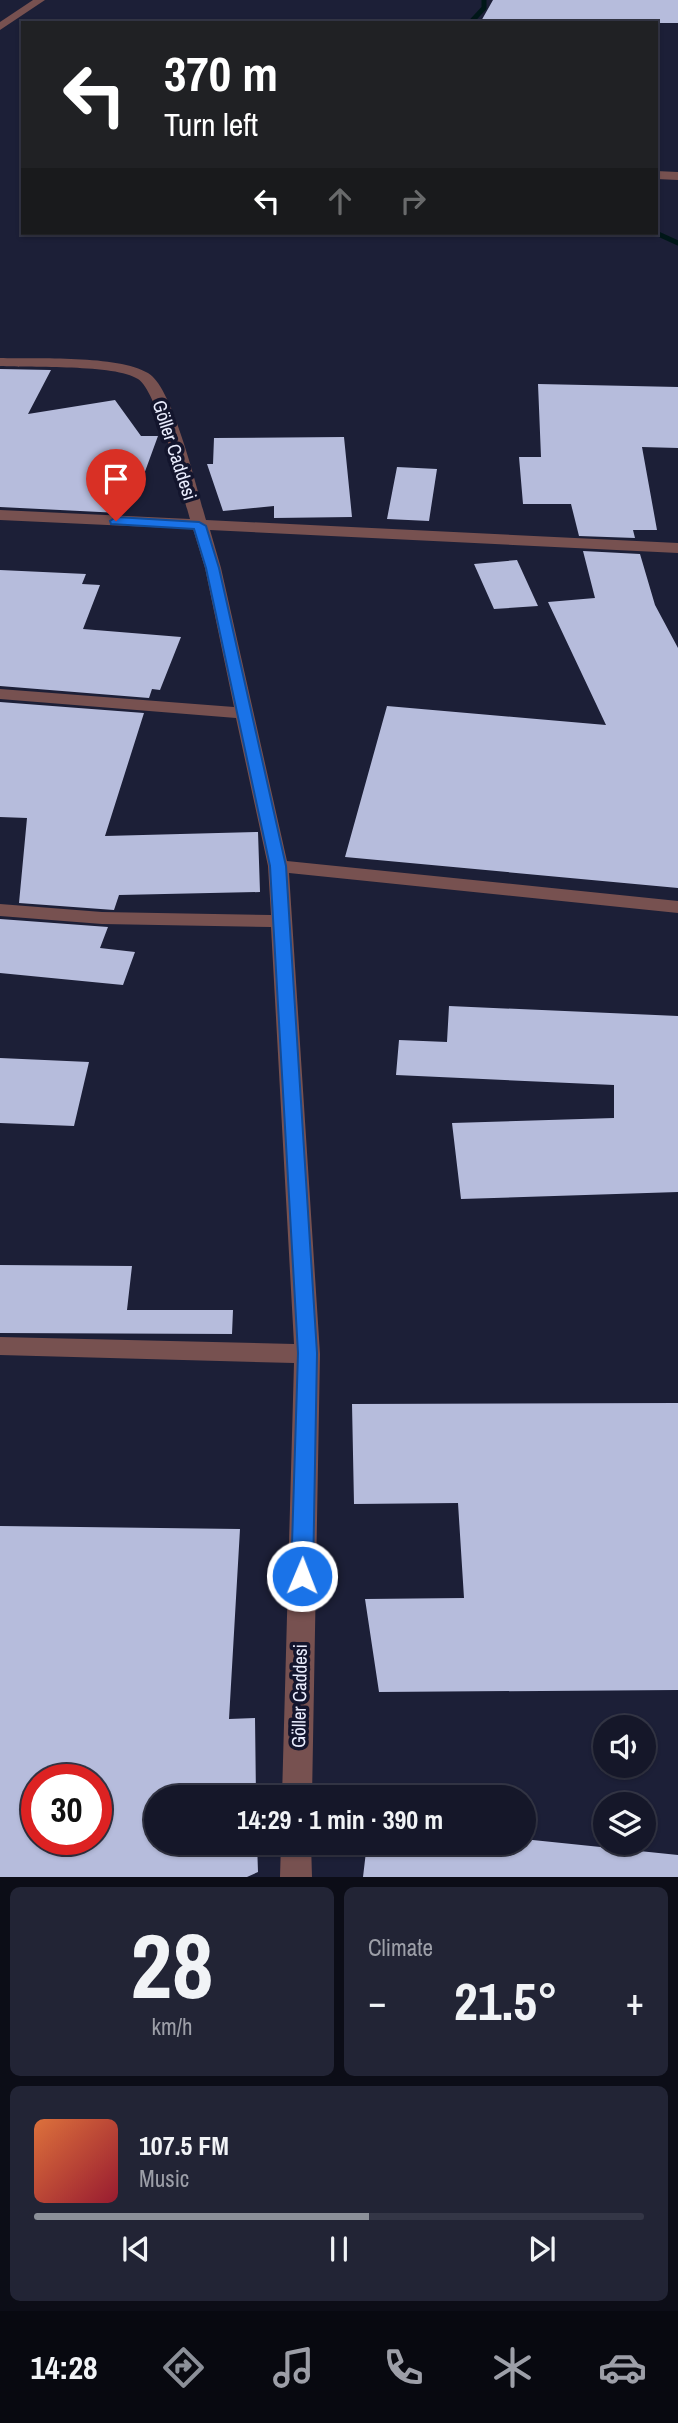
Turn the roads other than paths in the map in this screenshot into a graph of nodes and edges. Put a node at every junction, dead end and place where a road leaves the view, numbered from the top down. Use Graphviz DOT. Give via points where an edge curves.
graph roads {
  1 [pos="40,0"];
  2 [pos="0,27"];
  3 [pos="658,175"];
  4 [pos="678,176"];
  5 [pos="0,362"];
  6 [pos="0,516"];
  7 [pos="199,526"];
  8 [pos="678,548"];
  9 [pos="0,694"];
  10 [pos="245,713"];
  11 [pos="278,866"];
  12 [pos="678,907"];
  13 [pos="0,910"];
  14 [pos="281,921"];
  15 [pos="0,1346"];
  16 [pos="307,1353"];
  17 [pos="297,1785"];
  18 [pos="296,1855"];
  19 [pos="296,1877"];
  1 -- 2 [label="street"];
  3 -- 4 [label="street"];
  5 -- 7 [label="street, Göller Caddesi" via="110,368 142,375 155,387 165,412"];
  6 -- 7 [label="street"];
  7 -- 8 [label="street"];
  7 -- 10 [label="street, Göller Caddesi"];
  9 -- 10 [label="street"];
  10 -- 11 [label="street, Göller Caddesi"];
  11 -- 12 [label="street"];
  11 -- 14 [label="street, Göller Caddesi"];
  13 -- 14 [label="street" via="102,918"];
  14 -- 16 [label="street, Göller Caddesi"];
  15 -- 16 [label="street"];
  16 -- 17 [label="street, Göller Caddesi"];
  18 -- 19 [label="street"];
}
